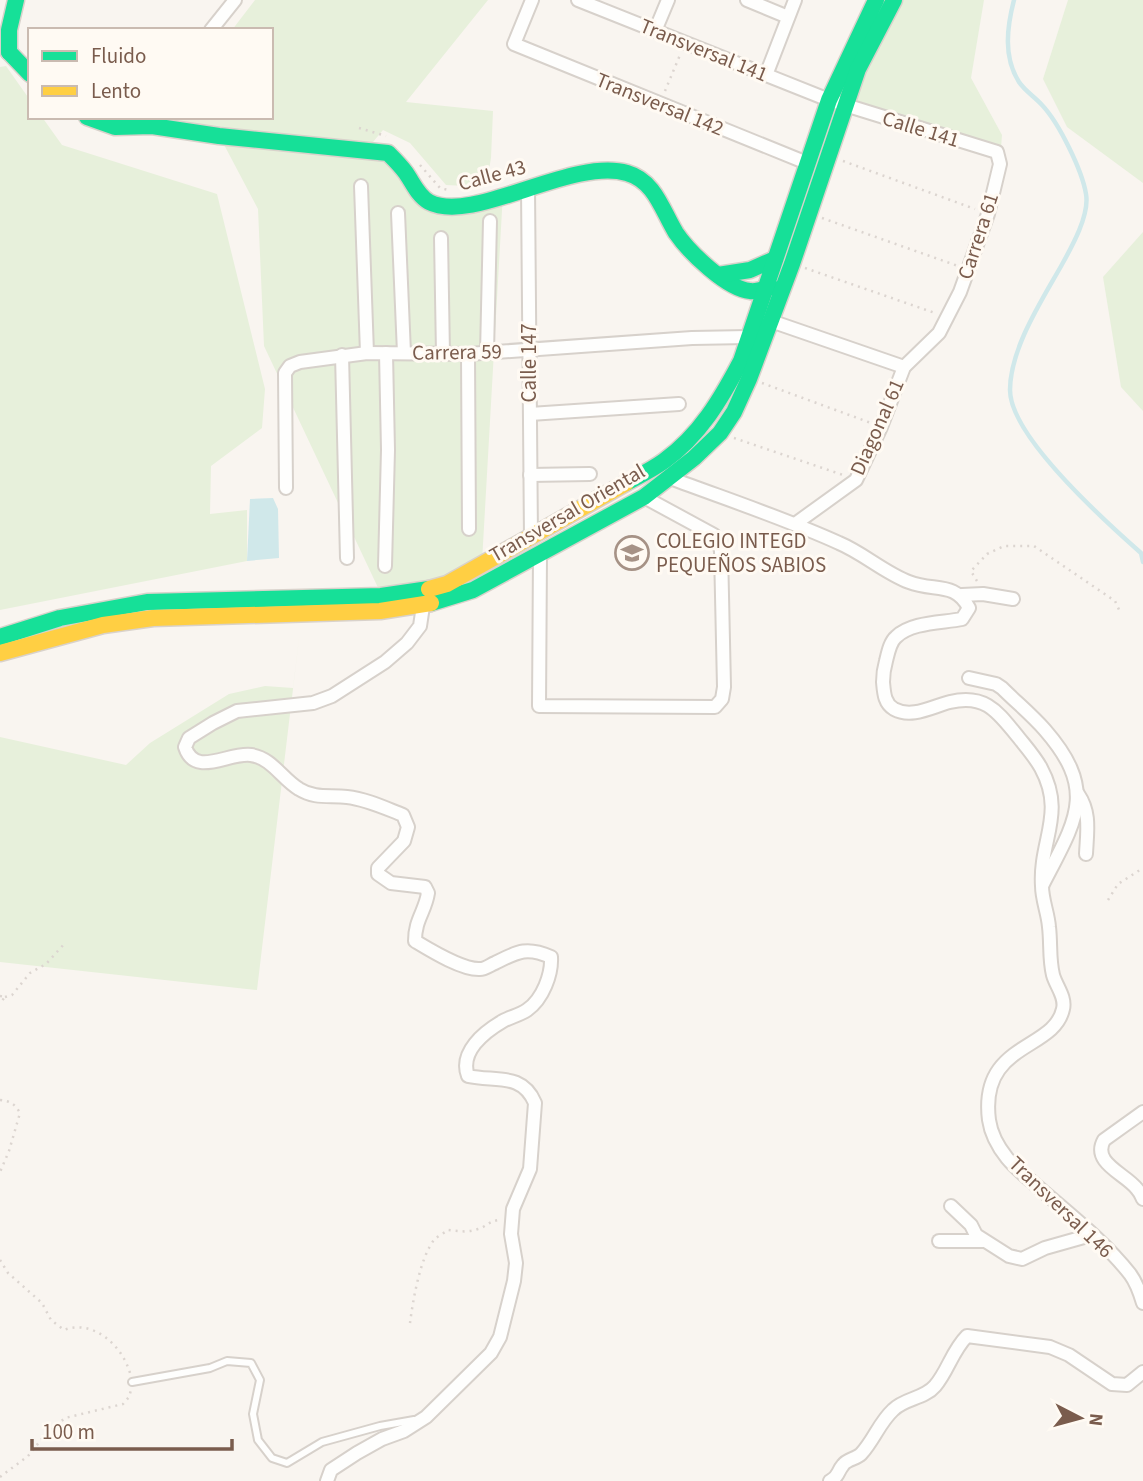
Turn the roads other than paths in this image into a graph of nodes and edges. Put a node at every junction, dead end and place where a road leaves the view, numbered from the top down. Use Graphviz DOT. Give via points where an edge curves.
graph roads {
  1 [pos="16,0"];
  2 [pos="236,0"];
  3 [pos="532,0"];
  4 [pos="579,0"];
  5 [pos="668,0"];
  6 [pos="747,0"];
  7 [pos="795,0"];
  8 [pos="876,0"];
  9 [pos="894,0"];
  10 [pos="788,17"];
  11 [pos="213,28"];
  12 [pos="655,31"];
  13 [pos="3,51"];
  14 [pos="28,72"];
  15 [pos="766,75"];
  16 [pos="829,100"];
  17 [pos="845,106"];
  18 [pos="93,119"];
  19 [pos="152,122"];
  20 [pos="998,152"];
  21 [pos="807,163"];
  22 [pos="361,187"];
  23 [pos="528,188"];
  24 [pos="398,213"];
  25 [pos="490,221"];
  26 [pos="441,238"];
  27 [pos="775,259"];
  28 [pos="790,271"];
  29 [pos="718,275"];
  30 [pos="764,290"];
  31 [pos="947,317"];
  32 [pos="764,318"];
  33 [pos="748,337"];
  34 [pos="529,349"];
  35 [pos="386,353"];
  36 [pos="404,353"];
  37 [pos="367,354"];
  38 [pos="443,354"];
  39 [pos="487,354"];
  40 [pos="342,355"];
  41 [pos="468,355"];
  42 [pos="904,368"];
  43 [pos="679,404"];
  44 [pos="530,414"];
  45 [pos="590,474"];
  46 [pos="530,475"];
  47 [pos="670,478"];
  48 [pos="286,488"];
  49 [pos="644,497"];
  50 [pos="795,524"];
  51 [pos="469,529"];
  52 [pos="531,538"];
  53 [pos="540,555"];
  54 [pos="347,558"];
  55 [pos="385,566"];
  56 [pos="962,595"];
  57 [pos="1013,600"];
  58 [pos="423,606"];
  59 [pos="0,637"];
  60 [pos="0,653"];
  61 [pos="969,678"];
  62 [pos="1077,793"];
  63 [pos="1086,854"];
  64 [pos="1042,887"];
  65 [pos="1143,1112"];
  66 [pos="1143,1199"];
  67 [pos="951,1206"];
  68 [pos="1091,1234"];
  69 [pos="939,1241"];
  70 [pos="983,1241"];
  71 [pos="1143,1303"];
  72 [pos="1143,1373"];
  73 [pos="132,1382"];
  74 [pos="426,1417"];
  75 [pos="327,1481"];
  76 [pos="830,1481"];
  1 -- 13 [label="main road"];
  2 -- 11 [label="street"];
  3 -- 21 [label="street, Transversal 142" via="514,44"];
  4 -- 12 [label="street, Transversal 141"];
  5 -- 12 [label="street"];
  6 -- 10 [label="street"];
  7 -- 10 [label="street"];
  8 -- 16 [label="main road, Transversal Oriental"];
  9 -- 17 [label="main road, Transversal Oriental" via="858,69"];
  10 -- 15 [label="street"];
  12 -- 15 [label="street, Transversal 141"];
  13 -- 14 [label="main road"];
  15 -- 16 [label="street, Transversal 141"];
  16 -- 17 [label="street, Transversal 141"];
  16 -- 21 [label="main road, Transversal Oriental"];
  17 -- 20 [label="street, Calle 141"];
  17 -- 28 [label="main road, Transversal Oriental"];
  18 -- 19 [label="main road, Calle 43" via="115,127"];
  19 -- 23 [label="main road, Calle 43" via="219,136 388,153 417,191 443,207 471,205"];
  20 -- 31 [label="street, Carrera 61" via="1000,164 988,214"];
  21 -- 27 [label="main road, Transversal Oriental"];
  22 -- 37 [label="street"];
  23 -- 29 [label="main road, Calle 43" via="608,171 638,177 651,188 677,234"];
  23 -- 34 [label="street, Calle 147"];
  24 -- 36 [label="street"];
  25 -- 39 [label="street"];
  26 -- 38 [label="street"];
  27 -- 29 [label="main road" via="750,270"];
  27 -- 30 [label="main road, Transversal Oriental"];
  28 -- 30 [label="main road"];
  28 -- 32 [label="main road, Transversal Oriental"];
  29 -- 30 [label="main road, Calle 43" via="743,290"];
  30 -- 32 [label="main road, Transversal Oriental"];
  31 -- 42 [label="street, Diagonal 61" via="939,332"];
  32 -- 33 [label="main road, Transversal Oriental"];
  32 -- 42 [label="street"];
  32 -- 47 [label="main road, Transversal Oriental" via="749,379 734,412 720,433"];
  33 -- 34 [label="street, Carrera 59"];
  33 -- 52 [label="main road, Transversal Oriental" via="723,396 686,442 644,474"];
  34 -- 39 [label="street, Carrera 59"];
  34 -- 44 [label="street, Calle 147"];
  35 -- 36 [label="street, Carrera 59"];
  35 -- 37 [label="street, Carrera 59"];
  35 -- 55 [label="street"];
  36 -- 38 [label="street, Carrera 59"];
  37 -- 40 [label="street, Carrera 59"];
  38 -- 41 [label="street, Carrera 59"];
  39 -- 41 [label="street, Carrera 59"];
  40 -- 48 [label="street, Carrera 59" via="300,362 285,373"];
  40 -- 54 [label="street"];
  41 -- 51 [label="street"];
  42 -- 50 [label="street, Diagonal 61" via="856,480"];
  43 -- 44 [label="street"];
  44 -- 46 [label="street, Calle 147"];
  45 -- 46 [label="street"];
  46 -- 52 [label="street, Calle 147"];
  47 -- 49 [label="main road, Transversal Oriental"];
  47 -- 50 [label="street"];
  49 -- 53 [label="main road, Transversal Oriental"];
  49 -- 53 [label="street" via="715,536 720,550 724,687 715,707 539,706"];
  50 -- 56 [label="street" via="843,544 908,582"];
  52 -- 59 [label="main road, Transversal Oriental" via="446,584 419,592 147,601 60,618"];
  53 -- 58 [label="main road, Transversal Oriental" via="473,590"];
  56 -- 57 [label="street"];
  56 -- 64 [label="street, Transversal 146" via="969,608 962,619 913,628 896,637 884,667 885,699 892,709 905,713 971,700 1000,713 1008,722 1040,765 1052,798"];
  58 -- 60 [label="main road, Transversal Oriental" via="153,618 103,625"];
  58 -- 74 [label="street" via="420,626 407,643 332,696 313,703 237,711 189,738 185,747 188,756 201,763 251,755 265,760 300,790 319,797 364,800 403,816 408,827 404,841 378,874 391,883 425,887 427,901 418,916 415,941 434,952 481,970 521,950 551,957 551,969 536,1002 502,1021 468,1053 468,1076 515,1082 531,1094 535,1104 530,1169 513,1209 516,1263 500,1337 491,1353"];
  61 -- 62 [label="street" via="1002,688 1045,730 1070,763"];
  62 -- 63 [label="street" via="1088,817"];
  62 -- 64 [label="street" via="1070,828"];
  64 -- 68 [label="street, Transversal 146" via="1051,963 1063,1009 1055,1025 1001,1066 989,1094 990,1123 1007,1159"];
  65 -- 66 [label="street" via="1100,1146 1113,1170 1136,1187"];
  67 -- 70 [label="street"];
  68 -- 70 [label="street" via="1022,1259"];
  68 -- 71 [label="street, Transversal 146" via="1131,1276"];
  69 -- 70 [label="street"];
  72 -- 76 [label="street" via="1128,1385 1112,1384 1050,1347 967,1336 957,1345 936,1385 891,1411 860,1455 845,1462"];
  73 -- 74 [label="lane" via="228,1361 251,1363 260,1380 253,1414 258,1440 272,1458 287,1463 322,1442"];
  74 -- 75 [label="street" via="356,1453 331,1470"];
}
